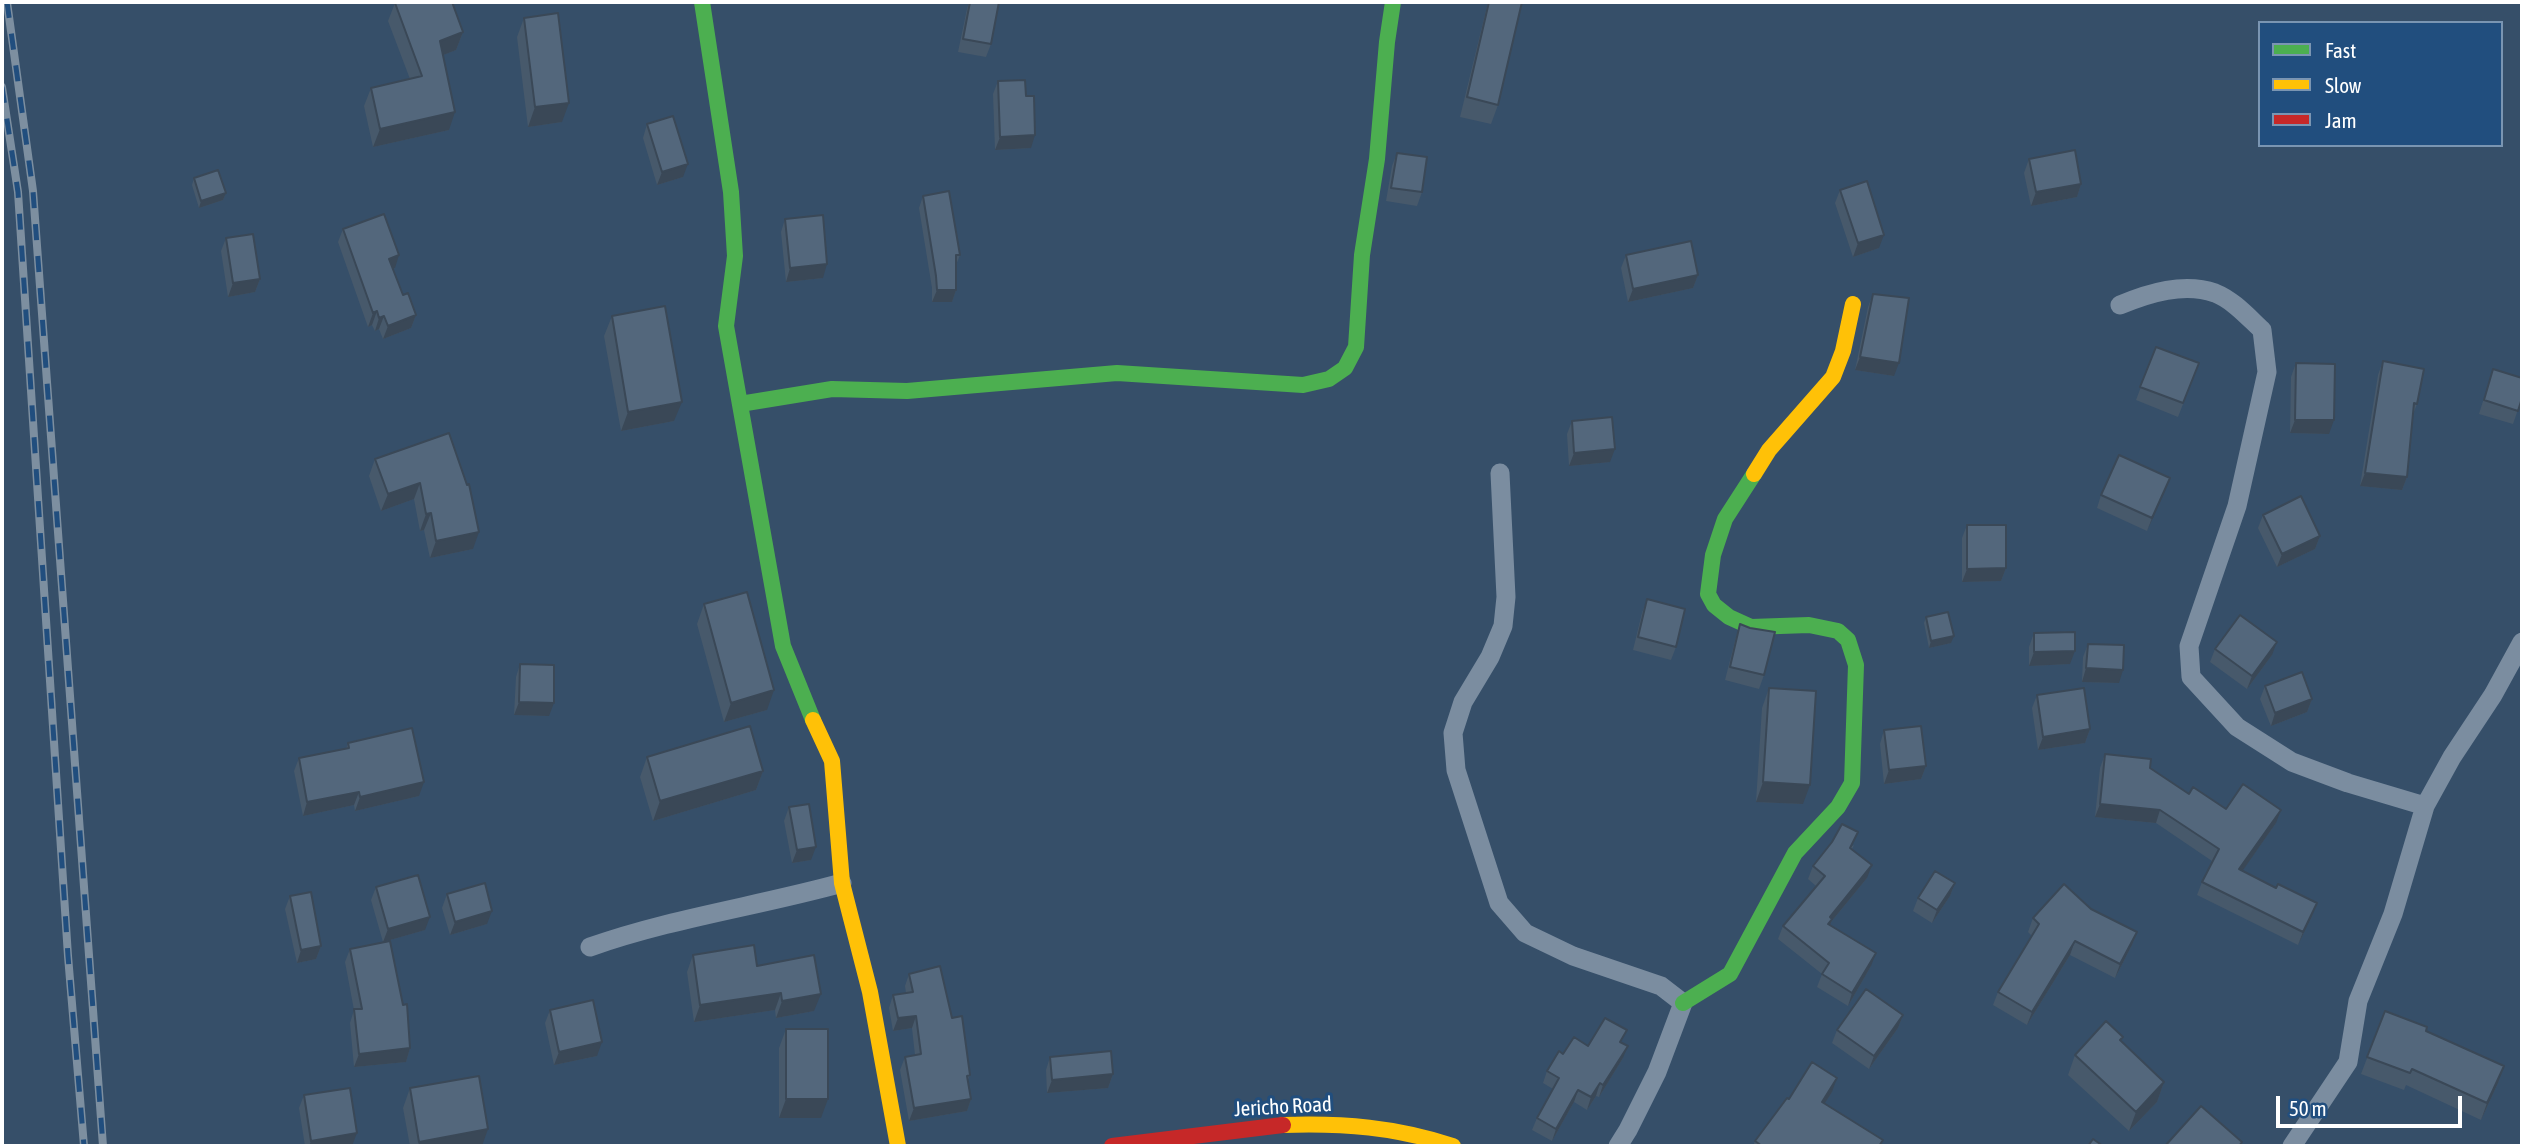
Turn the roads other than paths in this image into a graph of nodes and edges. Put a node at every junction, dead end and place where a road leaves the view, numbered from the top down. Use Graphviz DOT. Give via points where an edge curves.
graph roads {
  1 [pos="702,2"];
  2 [pos="1393,2"];
  3 [pos="1853,304"];
  4 [pos="2120,304"];
  5 [pos="740,404"];
  6 [pos="1500,473"];
  7 [pos="2522,642"];
  8 [pos="2425,806"];
  9 [pos="842,883"];
  10 [pos="590,947"];
  11 [pos="1683,1003"];
  12 [pos="898,1146"];
  13 [pos="1112,1146"];
  14 [pos="1453,1146"];
  15 [pos="1618,1146"];
  16 [pos="2292,1146"];
  1 -- 5 [label="street" via="731,192 735,256 726,327"];
  2 -- 5 [label="street" via="1362,255 1356,347 1345,369 1329,379 1303,385 1117,373 907,391 832,389"];
  3 -- 11 [label="street" via="1833,377 1769,450 1725,519 1713,555 1708,594 1729,617 1751,627 1809,625 1838,631 1848,640 1856,665 1852,783 1838,807 1795,853 1730,974"];
  4 -- 8 [label="street" via="2178,288 2215,293 2262,330 2267,372 2237,506 2189,646 2191,677 2237,727 2292,762"];
  5 -- 9 [label="street" via="783,646 832,761"];
  6 -- 11 [label="street" via="1507,597 1503,626 1463,702 1453,733 1456,770 1499,903 1525,933 1573,956 1661,986"];
  7 -- 8 [label="street"];
  8 -- 16 [label="street" via="2393,914 2358,1001 2348,1062"];
  9 -- 10 [label="street" via="636,931"];
  9 -- 12 [label="street" via="870,992"];
  11 -- 15 [label="street" via="1657,1072"];
  13 -- 14 [label="street, Jericho Road" via="1254,1127 1358,1124"];
}
